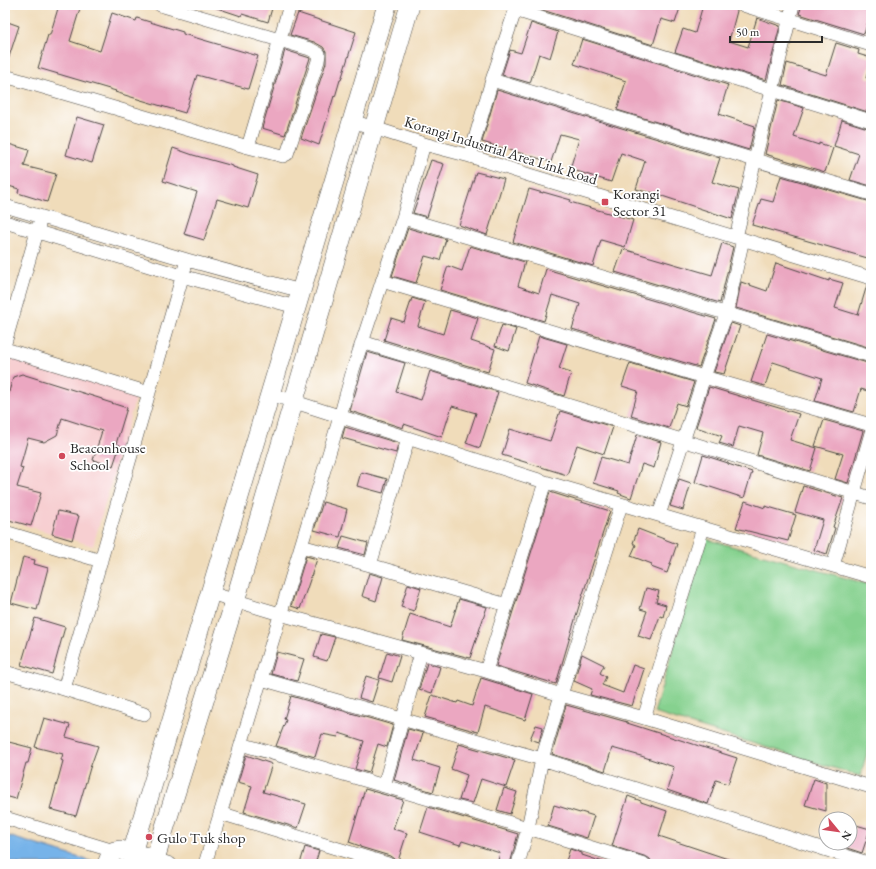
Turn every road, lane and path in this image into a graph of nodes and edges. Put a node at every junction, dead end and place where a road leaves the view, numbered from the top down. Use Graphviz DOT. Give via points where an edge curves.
graph roads {
  1 [pos="160,5"];
  2 [pos="290,5"];
  3 [pos="387,5"];
  4 [pos="410,5"];
  5 [pos="743,5"];
  6 [pos="793,5"];
  7 [pos="516,8"];
  8 [pos="789,19"];
  9 [pos="280,40"];
  10 [pos="871,45"];
  11 [pos="5,76"];
  12 [pos="492,80"];
  13 [pos="771,91"];
  14 [pos="871,120"];
  15 [pos="352,121"];
  16 [pos="375,127"];
  17 [pos="424,144"];
  18 [pos="248,147"];
  19 [pos="470,156"];
  20 [pos="755,160"];
  21 [pos="871,194"];
  22 [pos="5,206"];
  23 [pos="41,217"];
  24 [pos="403,218"];
  25 [pos="5,222"];
  26 [pos="37,232"];
  27 [pos="740,238"];
  28 [pos="186,260"];
  29 [pos="182,276"];
  30 [pos="871,278"];
  31 [pos="382,281"];
  32 [pos="299,299"];
  33 [pos="726,314"];
  34 [pos="362,342"];
  35 [pos="5,343"];
  36 [pos="5,349"];
  37 [pos="871,356"];
  38 [pos="704,377"];
  39 [pos="149,393"];
  40 [pos="270,394"];
  41 [pos="293,402"];
  42 [pos="340,417"];
  43 [pos="871,425"];
  44 [pos="871,433"];
  45 [pos="408,439"];
  46 [pos="684,441"];
  47 [pos="545,482"];
  48 [pos="854,492"];
  49 [pos="871,498"];
  50 [pos="621,505"];
  51 [pos="659,515"];
  52 [pos="703,528"];
  53 [pos="5,532"];
  54 [pos="301,546"];
  55 [pos="102,561"];
  56 [pos="370,565"];
  57 [pos="832,566"];
  58 [pos="871,577"];
  59 [pos="210,593"];
  60 [pos="235,601"];
  61 [pos="507,605"];
  62 [pos="280,614"];
  63 [pos="421,653"];
  64 [pos="486,671"];
  65 [pos="5,672"];
  66 [pos="261,679"];
  67 [pos="64,689"];
  68 [pos="561,695"];
  69 [pos="144,714"];
  70 [pos="644,718"];
  71 [pos="402,720"];
  72 [pos="241,744"];
  73 [pos="542,759"];
  74 [pos="384,786"];
  75 [pos="871,787"];
  76 [pos="220,813"];
  77 [pos="5,818"];
  78 [pos="528,828"];
  79 [pos="115,858"];
  80 [pos="163,861"];
  81 [pos="205,864"];
  82 [pos="388,864"];
  83 [pos="518,864"];
  84 [pos="644,864"];
  85 [pos="871,864"];
  1 -- 9 [label="street"];
  2 -- 9 [label="street"];
  3 -- 15 [label="street"];
  4 -- 16 [label="street"];
  5 -- 8 [label="street"];
  6 -- 8 [label="street"];
  7 -- 12 [label="street"];
  7 -- 13 [label="street"];
  8 -- 10 [label="street"];
  8 -- 13 [label="street"];
  9 -- 18 [label="street"];
  9 -- 18 [label="street" via="316,51 319,54 318,61 287,154 283,156"];
  11 -- 18 [label="street"];
  12 -- 19 [label="street"];
  12 -- 20 [label="street"];
  13 -- 14 [label="street"];
  13 -- 20 [label="street"];
  15 -- 16 [label="street, Korangi Industrial Area Link Road"];
  15 -- 32 [label="street"];
  16 -- 17 [label="street, Korangi Industrial Area Link Road"];
  16 -- 41 [label="street"];
  17 -- 19 [label="street, Korangi Industrial Area Link Road"];
  17 -- 24 [label="street"];
  19 -- 27 [label="street, Korangi Industrial Area Link Road"];
  20 -- 21 [label="street"];
  20 -- 27 [label="street"];
  22 -- 23 [label="street"];
  23 -- 26 [label="street"];
  23 -- 28 [label="street"];
  24 -- 31 [label="street"];
  24 -- 33 [label="street"];
  25 -- 26 [label="street"];
  26 -- 29 [label="street"];
  26 -- 35 [label="street"];
  27 -- 30 [label="street, Korangi Industrial Area Link Road"];
  27 -- 33 [label="street"];
  28 -- 29 [label="street"];
  28 -- 32 [label="street"];
  29 -- 32 [label="street"];
  29 -- 39 [label="street"];
  31 -- 34 [label="street"];
  31 -- 38 [label="street"];
  32 -- 40 [label="street"];
  33 -- 37 [label="street"];
  33 -- 38 [label="street"];
  34 -- 42 [label="street"];
  34 -- 46 [label="street"];
  36 -- 39 [label="street"];
  38 -- 43 [label="street"];
  38 -- 46 [label="street"];
  39 -- 55 [label="street"];
  40 -- 41 [label="street"];
  40 -- 59 [label="street"];
  41 -- 42 [label="street"];
  41 -- 60 [label="street"];
  42 -- 45 [label="street"];
  42 -- 54 [label="street"];
  44 -- 48 [label="street"];
  45 -- 47 [label="street"];
  45 -- 56 [label="street"];
  46 -- 48 [label="street"];
  46 -- 51 [label="street"];
  47 -- 50 [label="street"];
  47 -- 61 [label="street"];
  48 -- 49 [label="street"];
  48 -- 57 [label="street"];
  50 -- 51 [label="street"];
  50 -- 68 [label="street"];
  51 -- 52 [label="street"];
  52 -- 57 [label="street"];
  52 -- 70 [label="street"];
  53 -- 55 [label="street"];
  54 -- 56 [label="street"];
  54 -- 62 [label="street"];
  55 -- 67 [label="street"];
  56 -- 61 [label="street"];
  57 -- 58 [label="street"];
  59 -- 60 [label="street"];
  59 -- 79 [label="street"];
  60 -- 62 [label="street"];
  60 -- 80 [label="street"];
  61 -- 64 [label="street"];
  62 -- 63 [label="street"];
  62 -- 66 [label="street"];
  63 -- 64 [label="street"];
  63 -- 71 [label="street"];
  64 -- 68 [label="street"];
  65 -- 67 [label="street"];
  66 -- 71 [label="street"];
  66 -- 72 [label="street"];
  67 -- 69 [label="street"];
  68 -- 70 [label="street"];
  68 -- 73 [label="street"];
  70 -- 75 [label="street"];
  71 -- 73 [label="street"];
  71 -- 74 [label="street"];
  72 -- 74 [label="street"];
  72 -- 76 [label="street"];
  73 -- 78 [label="street"];
  73 -- 85 [label="street"];
  74 -- 78 [label="street"];
  76 -- 81 [label="street"];
  76 -- 82 [label="street"];
  77 -- 79 [label="street"];
  78 -- 83 [label="street"];
  78 -- 84 [label="street"];
  79 -- 80 [label="street"];
}
